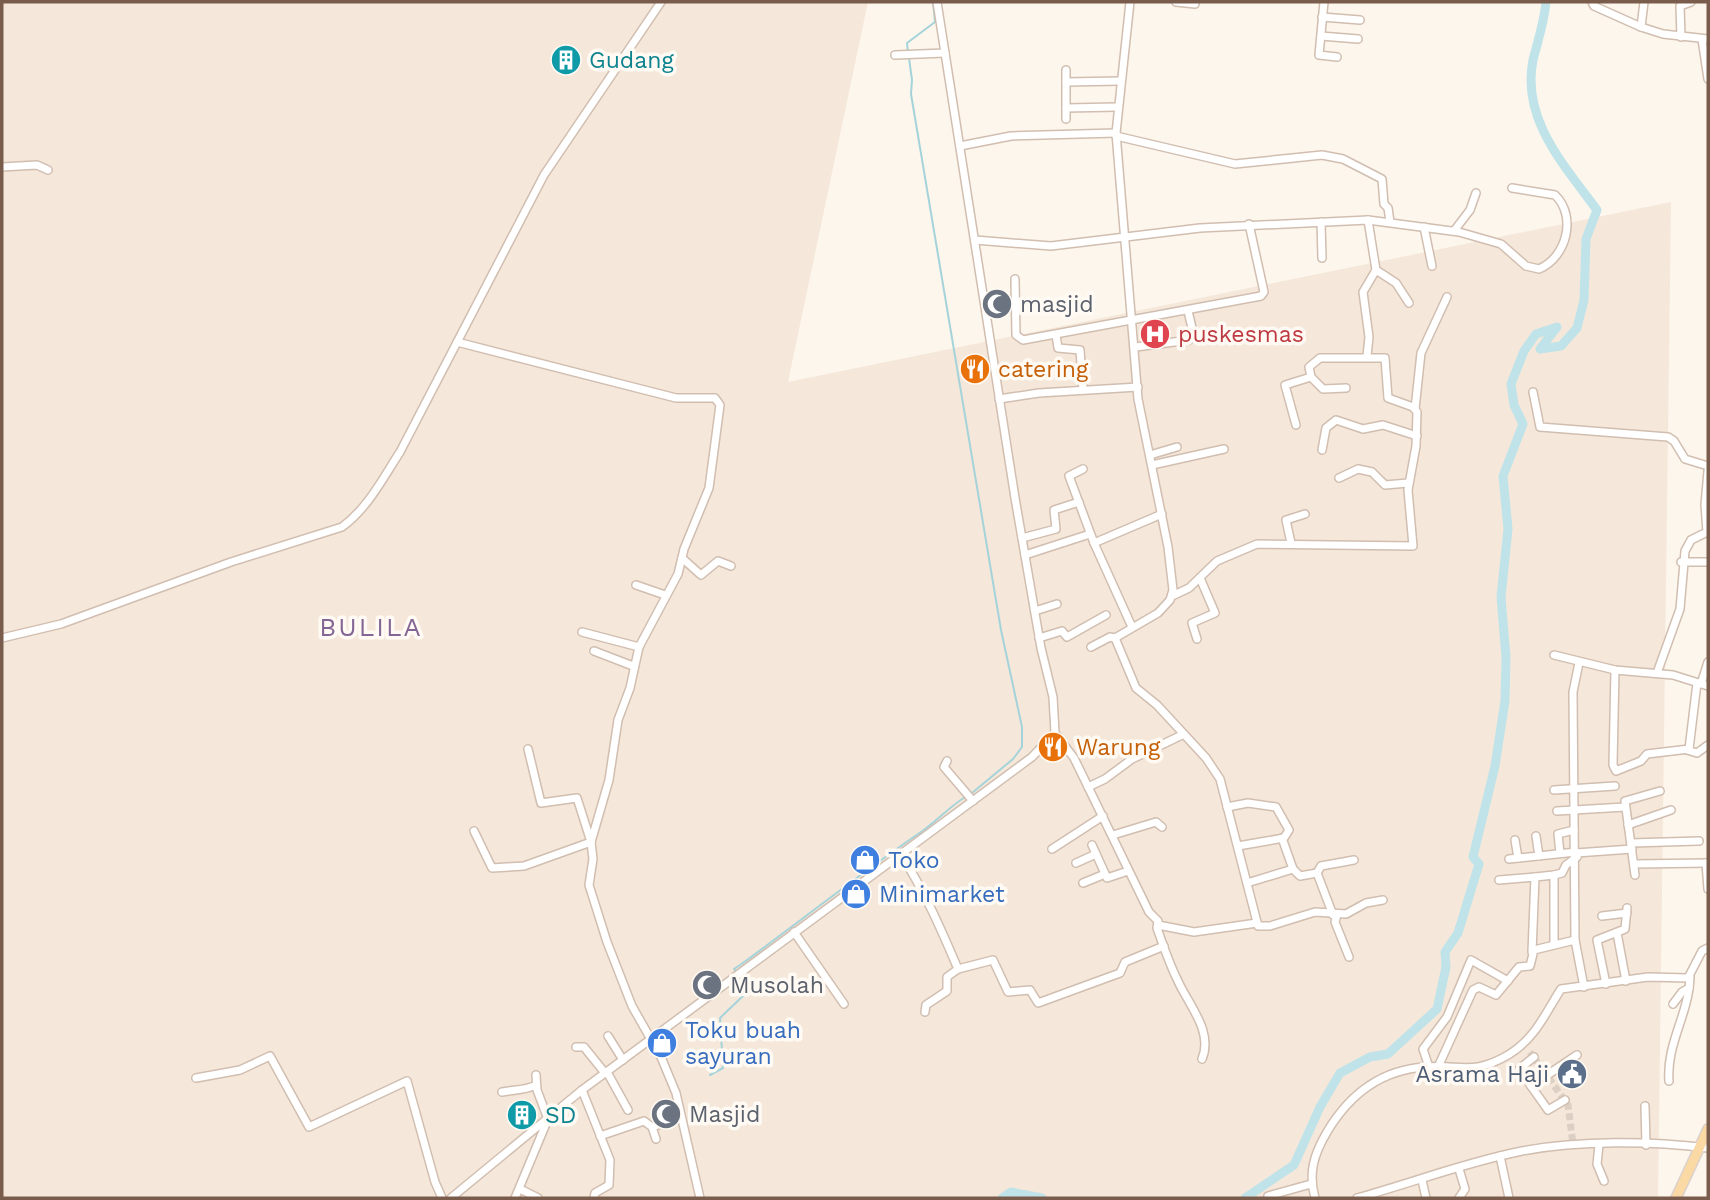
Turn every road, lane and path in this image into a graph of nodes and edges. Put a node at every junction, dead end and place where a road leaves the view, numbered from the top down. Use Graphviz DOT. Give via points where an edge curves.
graph roads {
  1 [pos="661,2"];
  2 [pos="937,2"];
  3 [pos="1130,2"];
  4 [pos="1176,2"];
  5 [pos="1324,2"];
  6 [pos="1592,2"];
  7 [pos="1644,2"];
  8 [pos="1691,2"];
  9 [pos="1197,5"];
  10 [pos="1322,17"];
  11 [pos="1360,20"];
  12 [pos="1641,27"];
  13 [pos="1321,36"];
  14 [pos="1681,37"];
  15 [pos="1358,39"];
  16 [pos="1705,39"];
  17 [pos="945,53"];
  18 [pos="895,55"];
  19 [pos="1337,57"];
  20 [pos="1066,70"];
  21 [pos="1708,79"];
  22 [pos="1121,81"];
  23 [pos="1066,82"];
  24 [pos="1117,107"];
  25 [pos="1066,108"];
  26 [pos="1066,119"];
  27 [pos="1116,134"];
  28 [pos="960,146"];
  29 [pos="2,167"];
  30 [pos="48,170"];
  31 [pos="1512,188"];
  32 [pos="1476,193"];
  33 [pos="1368,220"];
  34 [pos="1321,222"];
  35 [pos="1390,222"];
  36 [pos="1249,224"];
  37 [pos="1424,227"];
  38 [pos="1454,231"];
  39 [pos="1126,236"];
  40 [pos="975,240"];
  41 [pos="1322,258"];
  42 [pos="1432,266"];
  43 [pos="1376,270"];
  44 [pos="1015,279"];
  45 [pos="1447,297"];
  46 [pos="1409,303"];
  47 [pos="1188,311"];
  48 [pos="1134,321"];
  49 [pos="1056,335"];
  50 [pos="457,342"];
  51 [pos="1136,348"];
  52 [pos="1367,356"];
  53 [pos="1311,377"];
  54 [pos="1138,387"];
  55 [pos="1346,388"];
  56 [pos="1083,390"];
  57 [pos="1533,391"];
  58 [pos="999,399"];
  59 [pos="1415,409"];
  60 [pos="1296,425"];
  61 [pos="1417,436"];
  62 [pos="1177,447"];
  63 [pos="1224,449"];
  64 [pos="1322,450"];
  65 [pos="1150,455"];
  66 [pos="1152,466"];
  67 [pos="1708,468"];
  68 [pos="1083,469"];
  69 [pos="1339,478"];
  70 [pos="1408,483"];
  71 [pos="1079,502"];
  72 [pos="1162,514"];
  73 [pos="1305,514"];
  74 [pos="1708,525"];
  75 [pos="1090,534"];
  76 [pos="1022,538"];
  77 [pos="1094,543"];
  78 [pos="1291,543"];
  79 [pos="1025,555"];
  80 [pos="682,558"];
  81 [pos="1681,562"];
  82 [pos="1708,562"];
  83 [pos="731,566"];
  84 [pos="1200,578"];
  85 [pos="636,585"];
  86 [pos="665,596"];
  87 [pos="1172,596"];
  88 [pos="1057,604"];
  89 [pos="1035,611"];
  90 [pos="1106,615"];
  91 [pos="1132,627"];
  92 [pos="582,632"];
  93 [pos="2,638"];
  94 [pos="1040,638"];
  95 [pos="1115,638"];
  96 [pos="1198,639"];
  97 [pos="639,647"];
  98 [pos="1091,647"];
  99 [pos="594,651"];
  100 [pos="1554,655"];
  101 [pos="1708,662"];
  102 [pos="1579,663"];
  103 [pos="633,666"];
  104 [pos="1615,670"];
  105 [pos="1657,673"];
  106 [pos="1702,684"];
  107 [pos="1055,733"];
  108 [pos="1182,735"];
  109 [pos="1708,745"];
  110 [pos="528,749"];
  111 [pos="1687,750"];
  112 [pos="947,761"];
  113 [pos="1615,786"];
  114 [pos="1088,787"];
  115 [pos="1573,789"];
  116 [pos="1554,790"];
  117 [pos="1660,791"];
  118 [pos="971,798"];
  119 [pos="1227,807"];
  120 [pos="1625,807"];
  121 [pos="1574,810"];
  122 [pos="1671,810"];
  123 [pos="1558,811"];
  124 [pos="1103,816"];
  125 [pos="1628,825"];
  126 [pos="1162,827"];
  127 [pos="1574,830"];
  128 [pos="474,831"];
  129 [pos="1113,835"];
  130 [pos="1536,836"];
  131 [pos="1282,838"];
  132 [pos="1515,840"];
  133 [pos="1699,841"];
  134 [pos="591,842"];
  135 [pos="1092,845"];
  136 [pos="1238,846"];
  137 [pos="1631,846"];
  138 [pos="1052,849"];
  139 [pos="901,853"];
  140 [pos="1560,853"];
  141 [pos="1096,854"];
  142 [pos="1577,854"];
  143 [pos="1539,856"];
  144 [pos="1354,860"];
  145 [pos="1076,863"];
  146 [pos="1707,863"];
  147 [pos="1634,864"];
  148 [pos="1293,869"];
  149 [pos="1128,871"];
  150 [pos="1317,873"];
  151 [pos="1105,874"];
  152 [pos="1635,875"];
  153 [pos="1554,876"];
  154 [pos="1535,877"];
  155 [pos="1499,880"];
  156 [pos="1083,883"];
  157 [pos="1247,883"];
  158 [pos="1708,889"];
  159 [pos="1383,900"];
  160 [pos="1335,915"];
  161 [pos="1602,916"];
  162 [pos="1257,923"];
  163 [pos="1158,925"];
  164 [pos="794,932"];
  165 [pos="1617,933"];
  166 [pos="1575,940"];
  167 [pos="1554,944"];
  168 [pos="1164,946"];
  169 [pos="1708,948"];
  170 [pos="1532,952"];
  171 [pos="1349,957"];
  172 [pos="958,969"];
  173 [pos="1690,977"];
  174 [pos="1508,981"];
  175 [pos="1626,981"];
  176 [pos="1606,984"];
  177 [pos="1584,987"];
  178 [pos="1689,988"];
  179 [pos="844,1004"];
  180 [pos="1673,1004"];
  181 [pos="925,1012"];
  182 [pos="608,1036"];
  183 [pos="650,1039"];
  184 [pos="576,1047"];
  185 [pos="1577,1055"];
  186 [pos="1534,1057"];
  187 [pos="1202,1059"];
  188 [pos="623,1060"];
  189 [pos="1429,1067"];
  190 [pos="1438,1067"];
  191 [pos="606,1073"];
  192 [pos="536,1075"];
  193 [pos="197,1078"];
  194 [pos="1669,1081"];
  195 [pos="536,1085"];
  196 [pos="1531,1086"];
  197 [pos="582,1090"];
  198 [pos="502,1092"];
  199 [pos="1565,1100"];
  200 [pos="1644,1106"];
  201 [pos="628,1110"];
  202 [pos="548,1119"];
  203 [pos="664,1123"];
  204 [pos="652,1127"];
  205 [pos="1708,1129"];
  206 [pos="600,1136"];
  207 [pos="656,1139"];
  208 [pos="1599,1145"];
  209 [pos="1646,1145"];
  210 [pos="1704,1147"];
  211 [pos="1500,1156"];
  212 [pos="1459,1169"];
  213 [pos="1422,1180"];
  214 [pos="1604,1181"];
  215 [pos="1311,1184"];
  216 [pos="520,1189"];
  217 [pos="1382,1195"];
  218 [pos="1268,1196"];
  219 [pos="1368,1197"];
  220 [pos="442,1198"];
  221 [pos="451,1198"];
  222 [pos="515,1198"];
  223 [pos="538,1198"];
  224 [pos="594,1198"];
  225 [pos="699,1198"];
  226 [pos="1315,1198"];
  227 [pos="1357,1198"];
  228 [pos="1426,1198"];
  229 [pos="1459,1198"];
  230 [pos="1509,1198"];
  231 [pos="1676,1198"];
  1 -- 50 [label="street" via="544,175"];
  2 -- 17 [label="street"];
  3 -- 22 [label="street"];
  4 -- 9 [label="street"];
  5 -- 10 [label="street"];
  6 -- 12 [label="street"];
  7 -- 12 [label="street"];
  8 -- 14 [label="street" via="1680,6"];
  10 -- 11 [label="street"];
  10 -- 13 [label="street"];
  12 -- 14 [label="street"];
  13 -- 15 [label="street"];
  13 -- 19 [label="street" via="1319,55"];
  14 -- 16 [label="street"];
  16 -- 21 [label="street"];
  17 -- 18 [label="street"];
  17 -- 28 [label="street"];
  20 -- 23 [label="street"];
  22 -- 23 [label="street"];
  22 -- 24 [label="street"];
  23 -- 25 [label="street"];
  24 -- 25 [label="street"];
  24 -- 27 [label="street"];
  25 -- 26 [label="street"];
  27 -- 28 [label="street" via="1011,136"];
  27 -- 35 [label="street" via="1236,164 1304,156 1343,159 1382,179"];
  27 -- 39 [label="street"];
  28 -- 40 [label="street"];
  29 -- 30 [label="street" via="37,165"];
  31 -- 38 [label="street" via="1555,195 1565,209 1567,239 1547,265 1539,269 1526,266 1501,244"];
  32 -- 38 [label="street"];
  33 -- 34 [label="street"];
  33 -- 35 [label="street"];
  33 -- 43 [label="street"];
  34 -- 36 [label="street"];
  34 -- 41 [label="street"];
  35 -- 37 [label="street"];
  36 -- 39 [label="street"];
  36 -- 47 [label="street" via="1263,295"];
  37 -- 38 [label="street"];
  37 -- 42 [label="street"];
  39 -- 40 [label="street" via="1051,246"];
  39 -- 48 [label="street"];
  40 -- 58 [label="street"];
  43 -- 46 [label="street" via="1396,283"];
  43 -- 52 [label="street" via="1363,292"];
  44 -- 49 [label="street" via="1017,338"];
  45 -- 59 [label="street" via="1421,353"];
  47 -- 48 [label="street"];
  47 -- 51 [label="street" via="1189,340"];
  48 -- 49 [label="street"];
  48 -- 51 [label="street"];
  49 -- 56 [label="street" via="1059,348 1080,350"];
  50 -- 80 [label="street" via="676,398 719,401 709,488"];
  50 -- 93 [label="street" via="380,484 342,527 61,624"];
  51 -- 54 [label="street"];
  52 -- 53 [label="street" via="1360,360 1316,359 1309,367"];
  52 -- 59 [label="street" via="1385,358 1389,400"];
  53 -- 55 [label="street" via="1323,389"];
  53 -- 60 [label="street" via="1285,385"];
  54 -- 56 [label="street"];
  54 -- 65 [label="street"];
  56 -- 58 [label="street"];
  57 -- 67 [label="street" via="1540,427 1668,437 1685,459"];
  58 -- 76 [label="street"];
  59 -- 61 [label="street"];
  61 -- 64 [label="street" via="1384,425 1363,429 1336,420 1326,428"];
  61 -- 70 [label="street"];
  62 -- 65 [label="street"];
  63 -- 66 [label="street"];
  65 -- 66 [label="street"];
  66 -- 72 [label="street"];
  67 -- 74 [label="street"];
  68 -- 71 [label="street" via="1069,475"];
  69 -- 70 [label="street" via="1358,469 1372,472 1385,485"];
  70 -- 78 [label="street" via="1412,547"];
  71 -- 75 [label="street"];
  71 -- 76 [label="street" via="1055,510 1056,529"];
  72 -- 77 [label="street"];
  72 -- 87 [label="street"];
  73 -- 78 [label="street" via="1286,520"];
  74 -- 81 [label="street" via="1705,535 1689,543"];
  75 -- 77 [label="street"];
  75 -- 79 [label="street"];
  76 -- 79 [label="street"];
  77 -- 91 [label="street"];
  78 -- 84 [label="street" via="1251,546 1217,561"];
  79 -- 89 [label="street"];
  80 -- 83 [label="street" via="701,575 718,561"];
  80 -- 86 [label="street"];
  81 -- 82 [label="street"];
  81 -- 105 [label="street" via="1680,609"];
  84 -- 87 [label="street"];
  84 -- 96 [label="street" via="1215,613 1192,623"];
  85 -- 86 [label="street"];
  86 -- 97 [label="street"];
  87 -- 91 [label="street" via="1158,613"];
  88 -- 89 [label="street"];
  89 -- 94 [label="street"];
  90 -- 94 [label="street" via="1067,637 1062,631"];
  91 -- 95 [label="street"];
  92 -- 97 [label="street"];
  94 -- 107 [label="street" via="1053,697"];
  95 -- 98 [label="street"];
  95 -- 108 [label="street" via="1136,688"];
  97 -- 103 [label="street"];
  99 -- 103 [label="street"];
  100 -- 102 [label="street"];
  101 -- 106 [label="street"];
  102 -- 104 [label="street"];
  102 -- 115 [label="street" via="1573,692"];
  103 -- 134 [label="street" via="615,732 601,817"];
  104 -- 105 [label="street"];
  104 -- 111 [label="street" via="1613,769 1625,769 1647,754"];
  105 -- 106 [label="street"];
  106 -- 111 [label="street"];
  107 -- 114 [label="street"];
  107 -- 118 [label="street" via="1032,757"];
  108 -- 114 [label="street"];
  108 -- 119 [label="street" via="1217,773"];
  109 -- 111 [label="street" via="1697,753"];
  110 -- 134 [label="street" via="541,803 577,798"];
  112 -- 118 [label="street" via="944,766"];
  113 -- 115 [label="street"];
  114 -- 124 [label="street"];
  115 -- 116 [label="street"];
  115 -- 121 [label="street"];
  117 -- 120 [label="street" via="1625,801"];
  118 -- 139 [label="street"];
  119 -- 131 [label="street" via="1251,803 1277,808 1289,830"];
  119 -- 136 [label="street"];
  120 -- 121 [label="street"];
  120 -- 125 [label="street"];
  121 -- 123 [label="street"];
  121 -- 127 [label="street"];
  122 -- 125 [label="street"];
  124 -- 129 [label="street"];
  124 -- 138 [label="street"];
  125 -- 137 [label="street"];
  126 -- 129 [label="street" via="1156,822"];
  127 -- 140 [label="street" via="1558,834"];
  127 -- 142 [label="street"];
  128 -- 134 [label="street" via="492,868 524,866"];
  129 -- 149 [label="street"];
  130 -- 143 [label="street"];
  131 -- 136 [label="street"];
  131 -- 148 [label="street"];
  132 -- 143 [label="street" via="1514,859"];
  133 -- 137 [label="street"];
  134 -- 183 [label="street" via="592,898 632,1006"];
  135 -- 141 [label="street"];
  136 -- 157 [label="street"];
  137 -- 142 [label="street"];
  137 -- 147 [label="street"];
  139 -- 164 [label="street"];
  139 -- 172 [label="street" via="930,904"];
  140 -- 142 [label="street"];
  140 -- 143 [label="street"];
  141 -- 145 [label="street"];
  141 -- 151 [label="street"];
  142 -- 153 [label="street"];
  142 -- 166 [label="street"];
  144 -- 150 [label="street" via="1321,866"];
  146 -- 147 [label="street"];
  146 -- 158 [label="street"];
  147 -- 152 [label="street"];
  148 -- 150 [label="street" via="1300,876"];
  148 -- 157 [label="street"];
  149 -- 151 [label="street" via="1107,878"];
  149 -- 163 [label="street"];
  150 -- 160 [label="street"];
  151 -- 156 [label="street"];
  153 -- 154 [label="street"];
  153 -- 167 [label="street"];
  154 -- 155 [label="street"];
  154 -- 170 [label="street"];
  157 -- 162 [label="street"];
  159 -- 160 [label="street"];
  160 -- 162 [label="street" via="1304,914 1270,926"];
  160 -- 171 [label="street"];
  161 -- 165 [label="street" via="1627,910 1627,927"];
  162 -- 163 [label="street" via="1194,932"];
  163 -- 168 [label="street"];
  164 -- 179 [label="street"];
  164 -- 183 [label="street"];
  165 -- 175 [label="street"];
  165 -- 176 [label="street" via="1597,940"];
  166 -- 167 [label="street"];
  166 -- 177 [label="street"];
  167 -- 170 [label="street"];
  168 -- 172 [label="street" via="1125,962 1120,973 1038,1003 1030,990 1008,992 993,960"];
  168 -- 187 [label="street" via="1201,1026"];
  169 -- 173 [label="street" via="1702,951"];
  170 -- 174 [label="street" via="1530,966 1521,966"];
  172 -- 181 [label="street" via="947,977 947,991 925,1006"];
  173 -- 175 [label="street"];
  173 -- 178 [label="street"];
  174 -- 189 [label="street" via="1472,957 1447,1017 1423,1049"];
  174 -- 190 [label="street" via="1494,995 1479,987 1472,991"];
  175 -- 176 [label="street"];
  176 -- 177 [label="street"];
  177 -- 190 [label="street" via="1560,990 1543,1022 1507,1056 1472,1070"];
  178 -- 180 [label="street"];
  178 -- 194 [label="street" via="1673,1037"];
  182 -- 188 [label="street"];
  183 -- 188 [label="street"];
  183 -- 225 [label="street" via="680,1105"];
  184 -- 191 [label="street" via="584,1047"];
  185 -- 196 [label="street"];
  186 -- 196 [label="street" via="1519,1068"];
  188 -- 191 [label="street"];
  189 -- 190 [label="street"];
  189 -- 215 [label="street" via="1387,1076 1352,1097 1316,1152"];
  191 -- 197 [label="street"];
  191 -- 201 [label="street"];
  192 -- 195 [label="street"];
  193 -- 220 [label="street" via="240,1070 270,1056 309,1126 407,1081"];
  195 -- 198 [label="street"];
  195 -- 202 [label="street"];
  196 -- 199 [label="street" via="1548,1110"];
  197 -- 202 [label="street"];
  197 -- 206 [label="street"];
  200 -- 209 [label="street"];
  202 -- 216 [label="street"];
  202 -- 221 [label="street"];
  203 -- 204 [label="street"];
  204 -- 206 [label="street" via="646,1121 635,1122"];
  204 -- 207 [label="street"];
  205 -- 210 [label="main road"];
  206 -- 224 [label="street" via="610,1160 611,1179"];
  208 -- 209 [label="street"];
  208 -- 211 [label="street"];
  208 -- 214 [label="street" via="1597,1164"];
  209 -- 210 [label="street"];
  210 -- 231 [label="main road"];
  211 -- 212 [label="street"];
  211 -- 230 [label="street"];
  212 -- 213 [label="street"];
  212 -- 229 [label="street" via="1465,1189"];
  213 -- 217 [label="street"];
  213 -- 228 [label="street"];
  215 -- 218 [label="street"];
  215 -- 226 [label="street"];
  216 -- 222 [label="street"];
  216 -- 223 [label="street"];
  217 -- 219 [label="street"];
  219 -- 227 [label="street"];
}
